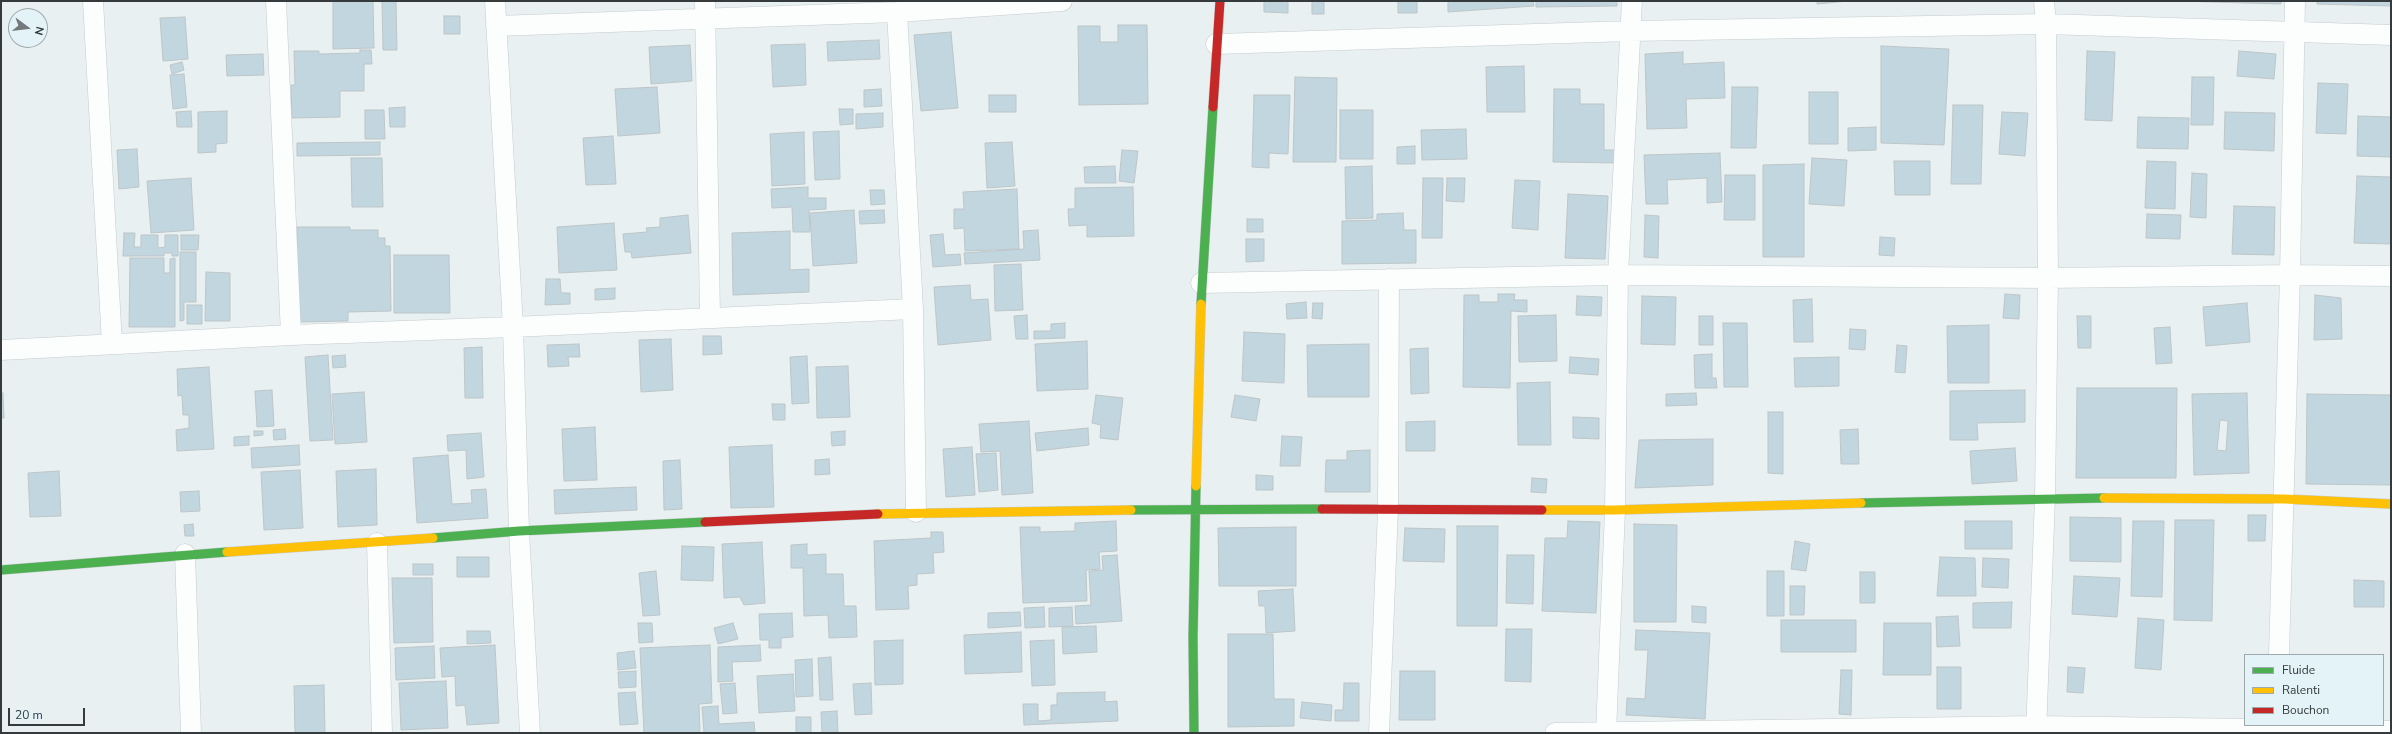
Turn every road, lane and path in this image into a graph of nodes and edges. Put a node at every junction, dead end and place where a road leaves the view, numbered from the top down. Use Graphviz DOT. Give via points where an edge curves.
graph roads {
  1 [pos="93,1"];
  2 [pos="276,1"];
  3 [pos="495,1"];
  4 [pos="1062,1"];
  5 [pos="1220,1"];
  6 [pos="1632,1"];
  7 [pos="2044,1"];
  8 [pos="2294,1"];
  9 [pos="705,10"];
  10 [pos="897,12"];
  11 [pos="2046,24"];
  12 [pos="496,26"];
  13 [pos="1631,31"];
  14 [pos="2294,31"];
  15 [pos="2391,35"];
  16 [pos="1216,44"];
  17 [pos="1618,275"];
  18 [pos="2290,275"];
  19 [pos="2391,276"];
  20 [pos="2048,278"];
  21 [pos="1389,280"];
  22 [pos="1201,283"];
  23 [pos="912,309"];
  24 [pos="710,317"];
  25 [pos="513,328"];
  26 [pos="291,335"];
  27 [pos="112,344"];
  28 [pos="1,350"];
  29 [pos="2045,498"];
  30 [pos="2284,499"];
  31 [pos="2391,504"];
  32 [pos="1196,509"];
  33 [pos="1388,509"];
  34 [pos="1615,510"];
  35 [pos="916,512"];
  36 [pos="519,531"];
  37 [pos="377,543"];
  38 [pos="185,554"];
  39 [pos="1,570"];
  40 [pos="2280,654"];
  41 [pos="2036,729"];
  42 [pos="2278,729"];
  43 [pos="2391,731"];
  44 [pos="191,733"];
  45 [pos="382,733"];
  46 [pos="530,733"];
  47 [pos="1194,733"];
  48 [pos="1379,733"];
  49 [pos="1555,733"];
  50 [pos="1606,733"];
  1 -- 27 [label="street"];
  2 -- 26 [label="street"];
  3 -- 12 [label="street"];
  4 -- 10 [label="street"];
  5 -- 16 [label="street"];
  6 -- 13 [label="street"];
  7 -- 11 [label="street"];
  8 -- 14 [label="street"];
  9 -- 10 [label="street"];
  9 -- 12 [label="street"];
  9 -- 24 [label="street"];
  10 -- 23 [label="street"];
  11 -- 13 [label="street"];
  11 -- 14 [label="street"];
  11 -- 20 [label="street"];
  12 -- 25 [label="street"];
  13 -- 16 [label="street"];
  13 -- 17 [label="street"];
  14 -- 15 [label="street"];
  14 -- 18 [label="street"];
  16 -- 22 [label="street"];
  17 -- 20 [label="street"];
  17 -- 21 [label="street"];
  17 -- 34 [label="street"];
  18 -- 19 [label="street"];
  18 -- 20 [label="street"];
  18 -- 30 [label="street"];
  20 -- 29 [label="street"];
  21 -- 22 [label="street"];
  21 -- 33 [label="street"];
  22 -- 32 [label="street"];
  23 -- 24 [label="street"];
  23 -- 35 [label="street"];
  24 -- 25 [label="street"];
  25 -- 26 [label="street"];
  25 -- 36 [label="street"];
  26 -- 27 [label="street"];
  27 -- 28 [label="street"];
  29 -- 30 [label="street"];
  29 -- 34 [label="street"];
  29 -- 41 [label="street"];
  30 -- 31 [label="street"];
  30 -- 40 [label="street"];
  32 -- 33 [label="street"];
  32 -- 35 [label="street"];
  32 -- 47 [label="street"];
  33 -- 34 [label="street"];
  33 -- 48 [label="street"];
  34 -- 50 [label="street"];
  35 -- 36 [label="street"];
  36 -- 37 [label="street"];
  36 -- 46 [label="street"];
  37 -- 38 [label="street"];
  37 -- 45 [label="street"];
  38 -- 39 [label="street"];
  38 -- 44 [label="street"];
  41 -- 42 [label="street"];
  41 -- 50 [label="street"];
  42 -- 43 [label="street"];
  49 -- 50 [label="street"];
}
